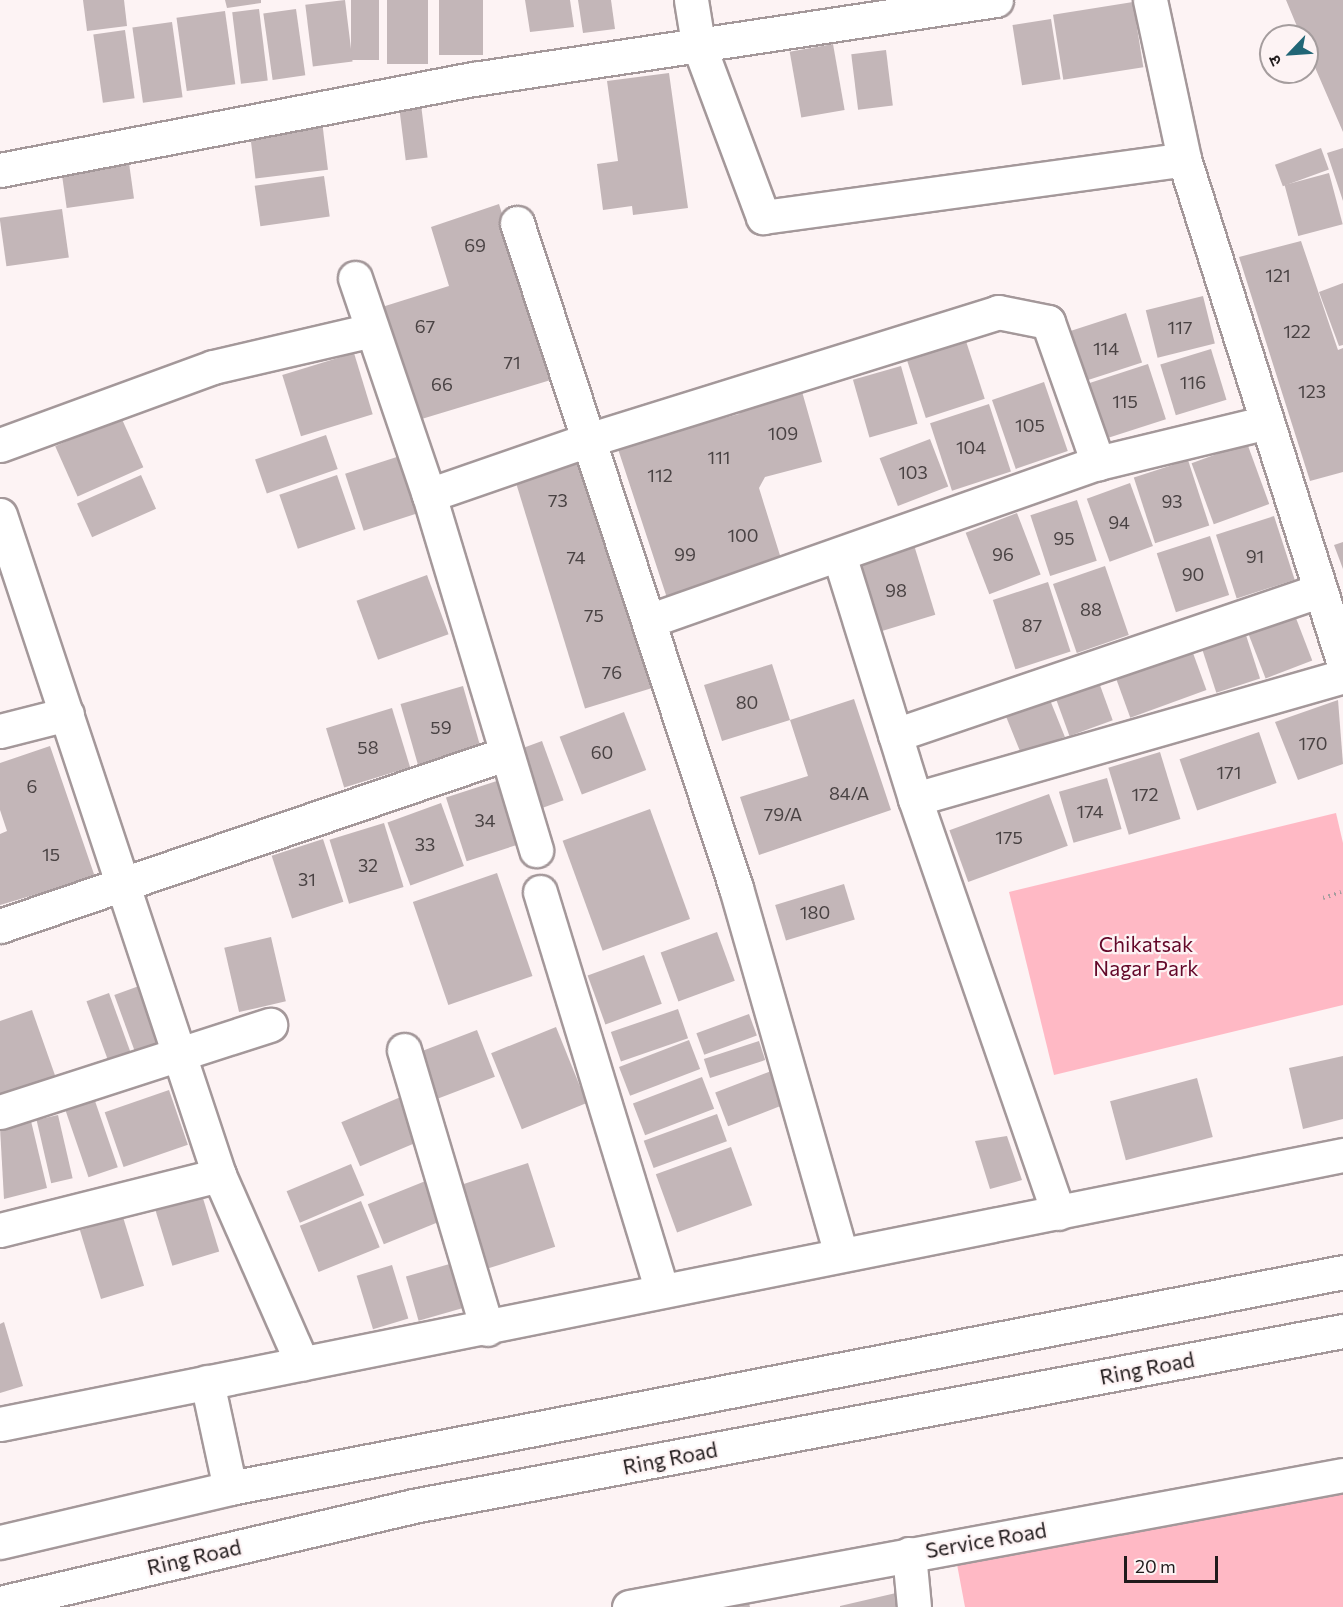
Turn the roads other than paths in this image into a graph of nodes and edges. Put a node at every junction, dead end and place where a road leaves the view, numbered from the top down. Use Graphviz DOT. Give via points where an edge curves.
graph roads {
  1 [pos="692,0"];
  2 [pos="996,0"];
  3 [pos="1150,0"];
  4 [pos="698,43"];
  5 [pos="1184,159"];
  6 [pos="0,170"];
  7 [pos="517,224"];
  8 [pos="355,278"];
  9 [pos="372,330"];
  10 [pos="1267,422"];
  11 [pos="585,441"];
  12 [pos="0,445"];
  13 [pos="1098,463"];
  14 [pos="429,495"];
  15 [pos="0,515"];
  16 [pos="840,558"];
  17 [pos="1320,590"];
  18 [pos="651,620"];
  19 [pos="1343,661"];
  20 [pos="1343,676"];
  21 [pos="67,714"];
  22 [pos="0,731"];
  23 [pos="895,735"];
  24 [pos="505,754"];
  25 [pos="915,799"];
  26 [pos="536,850"];
  27 [pos="122,885"];
  28 [pos="540,892"];
  29 [pos="0,926"];
  30 [pos="270,1025"];
  31 [pos="404,1050"];
  32 [pos="179,1057"];
  33 [pos="0,1112"];
  34 [pos="1343,1155"];
  35 [pos="219,1175"];
  36 [pos="1058,1213"];
  37 [pos="0,1230"];
  38 [pos="841,1254"];
  39 [pos="1343,1272"];
  40 [pos="662,1290"];
  41 [pos="487,1329"];
  42 [pos="1343,1331"];
  43 [pos="302,1363"];
  44 [pos="207,1382"];
  45 [pos="0,1424"];
  46 [pos="1343,1475"];
  47 [pos="230,1488"];
  48 [pos="0,1542"];
  49 [pos="909,1554"];
  50 [pos="0,1603"];
  51 [pos="629,1607"];
  52 [pos="914,1607"];
  1 -- 4 [label="street"];
  2 -- 4 [label="street"];
  3 -- 5 [label="street"];
  4 -- 5 [label="street" via="763,218"];
  4 -- 6 [label="street" via="474,79"];
  5 -- 10 [label="street"];
  7 -- 11 [label="street"];
  8 -- 9 [label="street"];
  9 -- 12 [label="street" via="213,368"];
  9 -- 14 [label="street"];
  10 -- 13 [label="street"];
  10 -- 17 [label="street"];
  11 -- 13 [label="street" via="998,312 1048,322"];
  11 -- 14 [label="street"];
  11 -- 18 [label="street"];
  13 -- 16 [label="street"];
  14 -- 24 [label="street"];
  15 -- 21 [label="street"];
  16 -- 18 [label="street"];
  16 -- 23 [label="street"];
  17 -- 19 [label="street"];
  17 -- 23 [label="street"];
  18 -- 38 [label="street"];
  20 -- 25 [label="street"];
  21 -- 22 [label="street"];
  21 -- 27 [label="street"];
  23 -- 25 [label="street"];
  24 -- 26 [label="street"];
  24 -- 27 [label="street"];
  25 -- 36 [label="street"];
  27 -- 29 [label="street"];
  27 -- 32 [label="street"];
  28 -- 40 [label="street"];
  30 -- 32 [label="street"];
  31 -- 41 [label="street"];
  32 -- 33 [label="street"];
  32 -- 35 [label="street"];
  34 -- 36 [label="street"];
  35 -- 37 [label="street"];
  35 -- 43 [label="street"];
  36 -- 38 [label="street"];
  38 -- 40 [label="street"];
  39 -- 47 [label="street"];
  40 -- 41 [label="street"];
  41 -- 43 [label="street"];
  42 -- 50 [label="street, Ring Road" via="413,1506"];
  43 -- 44 [label="street"];
  44 -- 45 [label="street"];
  44 -- 47 [label="street"];
  46 -- 49 [label="street, Service Road"];
  47 -- 48 [label="street"];
  49 -- 51 [label="street, Service Road"];
  49 -- 52 [label="street"];
}
